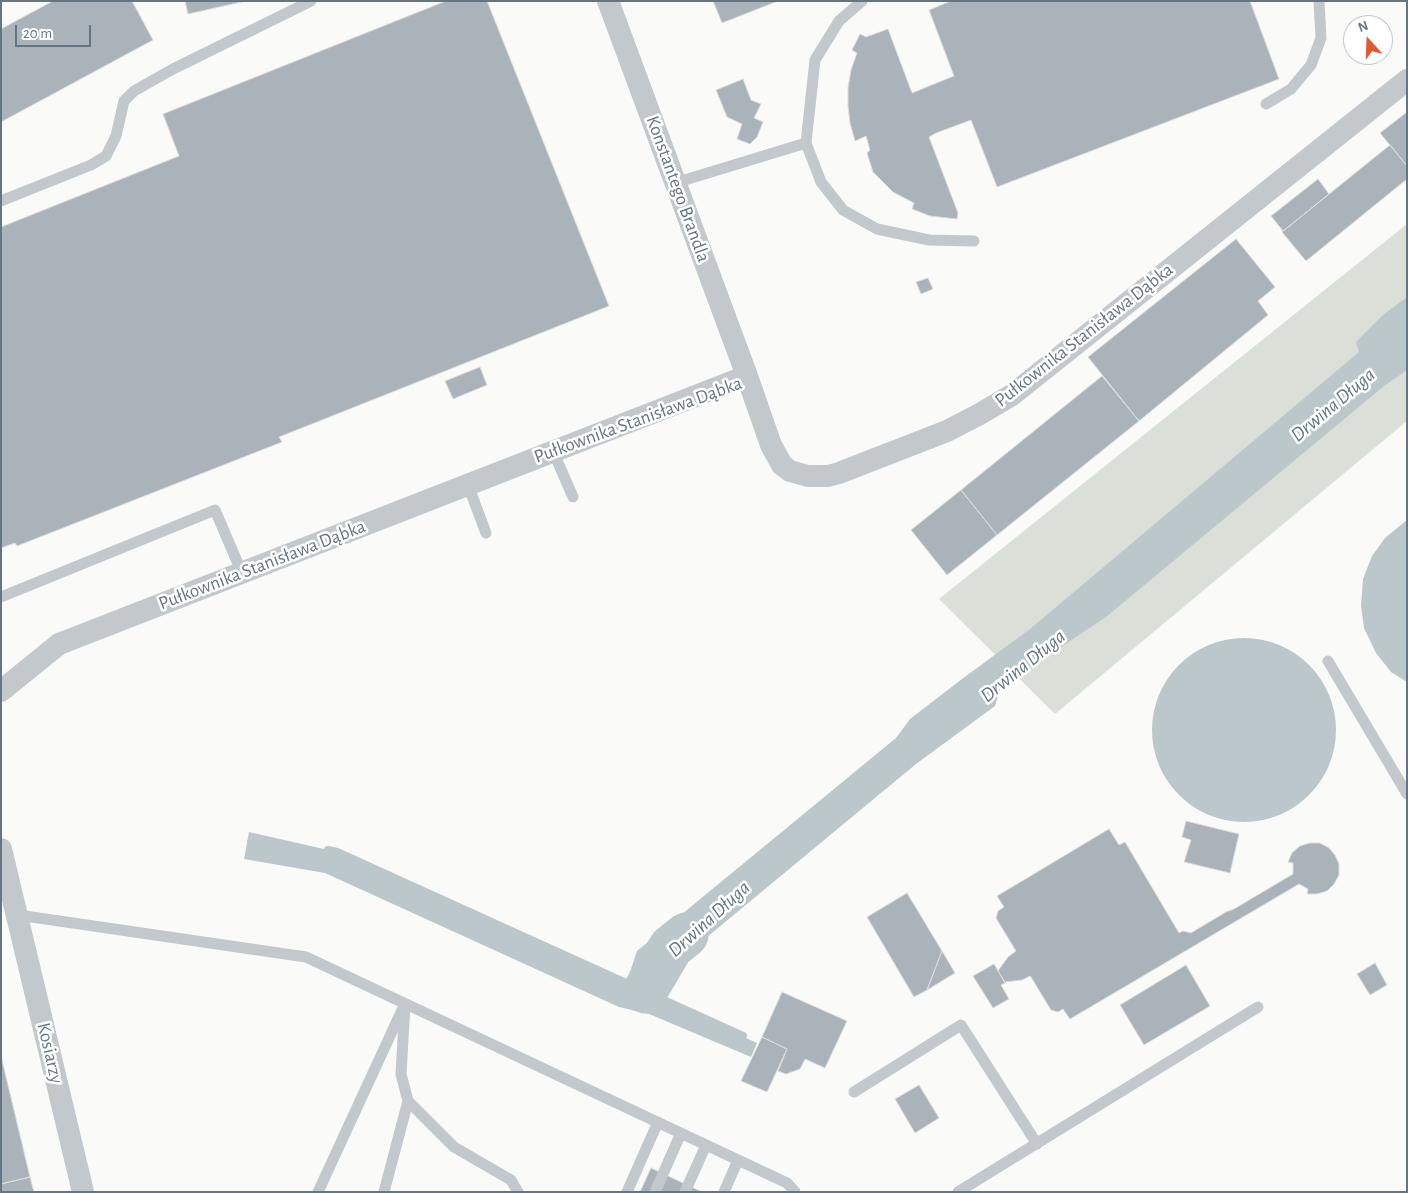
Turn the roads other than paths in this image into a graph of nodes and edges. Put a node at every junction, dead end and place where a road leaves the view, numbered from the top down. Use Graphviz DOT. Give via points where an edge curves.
graph roads {
  1 [pos="311,1"];
  2 [pos="608,1"];
  3 [pos="862,1"];
  4 [pos="1319,1"];
  5 [pos="1407,80"];
  6 [pos="1266,104"];
  7 [pos="806,143"];
  8 [pos="676,183"];
  9 [pos="1,200"];
  10 [pos="974,241"];
  11 [pos="747,376"];
  12 [pos="553,452"];
  13 [pos="468,485"];
  14 [pos="573,497"];
  15 [pos="486,533"];
  16 [pos="242,573"];
  17 [pos="1,597"];
  18 [pos="1328,661"];
  19 [pos="1,691"];
  20 [pos="1407,794"];
  21 [pos="1,849"];
  22 [pos="10,914"];
  23 [pos="405,1004"];
  24 [pos="1258,1007"];
  25 [pos="854,1092"];
  26 [pos="408,1101"];
  27 [pos="658,1122"];
  28 [pos="681,1134"];
  29 [pos="1037,1144"];
  30 [pos="706,1145"];
  31 [pos="738,1160"];
  32 [pos="83,1192"];
  33 [pos="318,1192"];
  34 [pos="384,1192"];
  35 [pos="518,1192"];
  36 [pos="627,1192"];
  37 [pos="655,1192"];
  38 [pos="685,1192"];
  39 [pos="724,1192"];
  40 [pos="795,1192"];
  41 [pos="958,1192"];
  1 -- 9 [label="lane" via="134,91 124,101 116,136 106,156 91,165"];
  2 -- 8 [label="street, Konstantego Brandla"];
  3 -- 7 [label="lane" via="839,21 815,60"];
  4 -- 6 [label="lane" via="1321,38 1312,65 1291,89"];
  5 -- 11 [label="street, Pułkownika Stanisława Dąbka" via="1012,395 946,431 839,473 819,477 799,473 786,468 776,456"];
  7 -- 8 [label="lane"];
  7 -- 10 [label="lane" via="821,182 843,210 877,229 929,240"];
  8 -- 11 [label="street, Konstantego Brandla"];
  11 -- 12 [label="street, Pułkownika Stanisława Dąbka"];
  12 -- 13 [label="street, Pułkownika Stanisława Dąbka"];
  12 -- 14 [label="lane"];
  13 -- 15 [label="lane"];
  13 -- 16 [label="street, Pułkownika Stanisława Dąbka"];
  16 -- 17 [label="lane" via="215,510"];
  16 -- 19 [label="street, Pułkownika Stanisława Dąbka" via="59,644"];
  18 -- 20 [label="lane"];
  21 -- 22 [label="street"];
  22 -- 23 [label="lane" via="306,957"];
  22 -- 32 [label="street, Kosiarzy"];
  23 -- 26 [label="lane" via="400,1074"];
  23 -- 27 [label="lane"];
  23 -- 33 [label="lane"];
  24 -- 29 [label="lane"];
  25 -- 29 [label="lane" via="961,1024"];
  26 -- 34 [label="lane"];
  26 -- 35 [label="lane" via="454,1147 511,1180"];
  27 -- 28 [label="lane"];
  27 -- 36 [label="lane"];
  28 -- 30 [label="lane"];
  28 -- 37 [label="lane"];
  29 -- 41 [label="lane"];
  30 -- 31 [label="lane"];
  30 -- 38 [label="lane"];
  31 -- 39 [label="lane"];
  31 -- 40 [label="lane" via="786,1183"];
}
